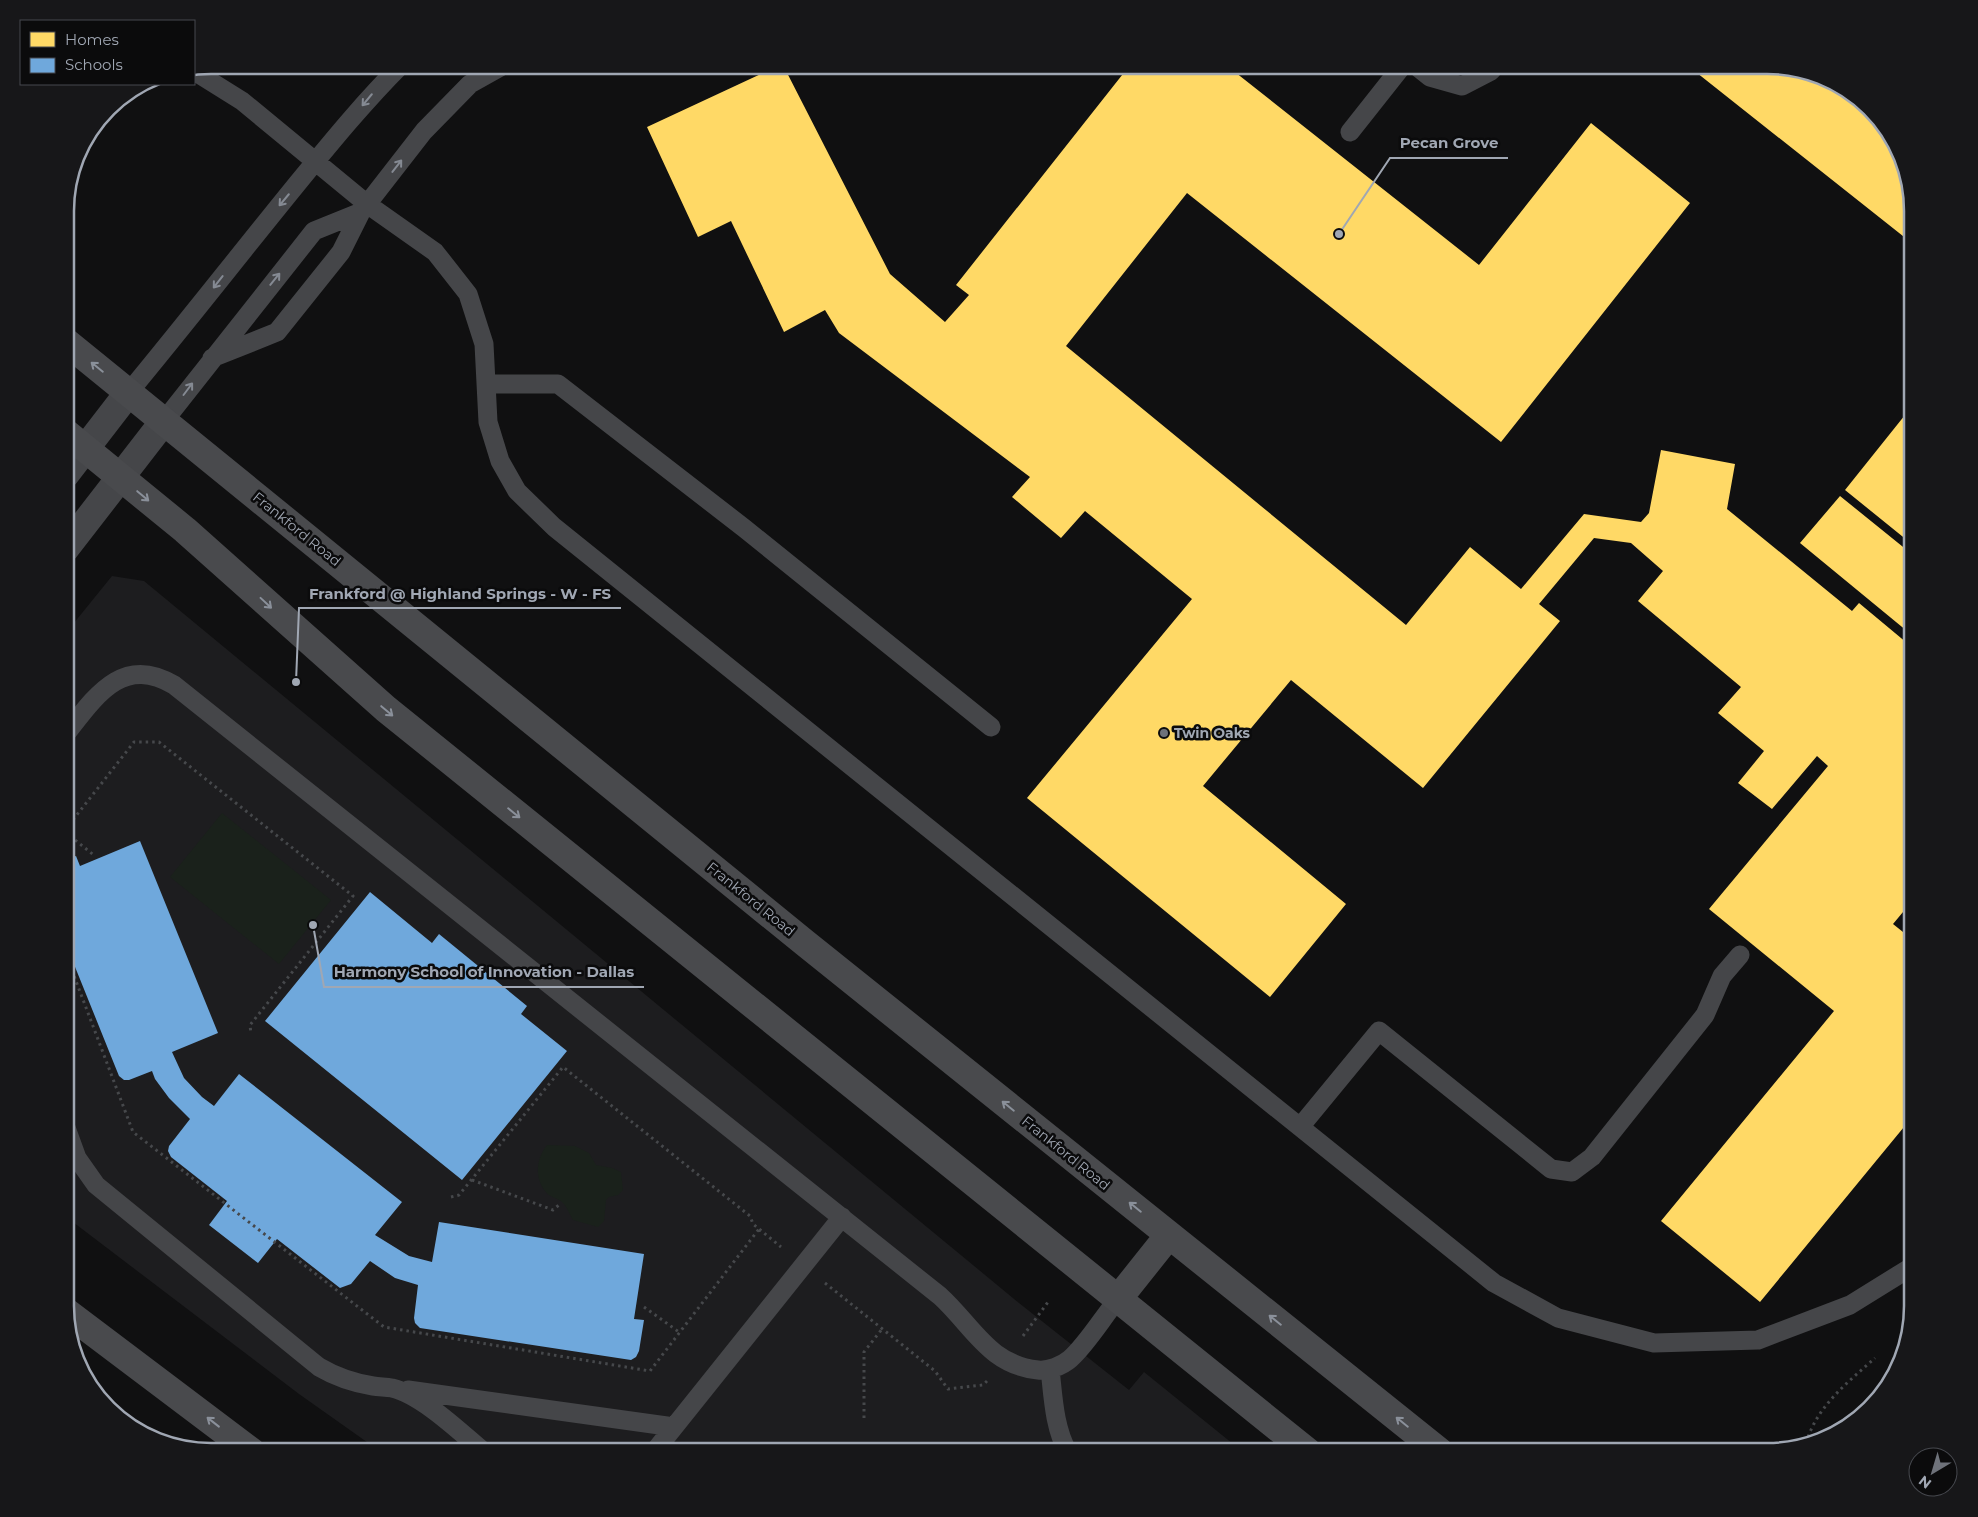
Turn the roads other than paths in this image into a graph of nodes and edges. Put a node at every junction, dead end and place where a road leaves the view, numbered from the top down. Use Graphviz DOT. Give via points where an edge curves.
graph roads {
  1 [pos="199,74"];
  2 [pos="392,74"];
  3 [pos="488,74"];
  4 [pos="1396,74"];
  5 [pos="1426,74"];
  6 [pos="1485,74"];
  7 [pos="1350,132"];
  8 [pos="315,162"];
  9 [pos="364,208"];
  10 [pos="74,348"];
  11 [pos="212,358"];
  12 [pos="488,384"];
  13 [pos="129,392"];
  14 [pos="164,421"];
  15 [pos="74,439"];
  16 [pos="86,448"];
  17 [pos="74,463"];
  18 [pos="121,477"];
  19 [pos="74,537"];
  20 [pos="74,723"];
  21 [pos="992,727"];
  22 [pos="1740,955"];
  23 [pos="1300,1127"];
  24 [pos="74,1150"];
  25 [pos="842,1217"];
  26 [pos="1168,1235"];
  27 [pos="1904,1272"];
  28 [pos="1118,1299"];
  29 [pos="74,1318"];
  30 [pos="1050,1368"];
  31 [pos="392,1388"];
  32 [pos="674,1428"];
  33 [pos="240,1443"];
  34 [pos="473,1443"];
  35 [pos="662,1443"];
  36 [pos="1063,1443"];
  37 [pos="1297,1443"];
  38 [pos="1429,1443"];
  1 -- 8 [label="lane" via="242,100"];
  2 -- 8 [label="lane, one-way"];
  9 -- 3 [label="lane, one-way" via="424,132 470,84"];
  4 -- 7 [label="lane"];
  5 -- 6 [label="lane" via="1462,86"];
  8 -- 9 [label="lane"];
  8 -- 13 [label="lane, one-way"];
  11 -- 9 [label="lane, one-way" via="314,231"];
  9 -- 11 [label="lane" via="341,252 277,332"];
  9 -- 12 [label="lane" via="435,252 468,294 484,344"];
  13 -- 10 [label="main road, Frankford Road, one-way"];
  14 -- 11 [label="lane, one-way"];
  12 -- 21 [label="lane" via="558,384"];
  12 -- 23 [label="lane" via="488,422 500,460 517,491 554,527"];
  13 -- 14 [label="main road, Frankford Road"];
  13 -- 16 [label="street"];
  14 -- 18 [label="street"];
  26 -- 14 [label="main road, Frankford Road, one-way"];
  15 -- 16 [label="main road"];
  16 -- 17 [label="street"];
  16 -- 18 [label="main road"];
  18 -- 19 [label="street"];
  18 -- 28 [label="main road, one-way" via="386,709"];
  20 -- 25 [label="lane" via="116,681 150,674 174,685"];
  22 -- 23 [label="lane" via="1722,976 1705,1015 1592,1157 1572,1172 1551,1169 1379,1031"];
  23 -- 27 [label="lane" via="1494,1283 1558,1318 1654,1343 1758,1340 1850,1306"];
  24 -- 31 [label="lane" via="96,1185 319,1366 342,1379"];
  25 -- 30 [label="lane" via="940,1296 998,1357 1028,1369"];
  25 -- 32 [label="lane"];
  26 -- 28 [label="main road"];
  38 -- 26 [label="main road, Frankford Road, one-way"];
  28 -- 30 [label="lane" via="1069,1360"];
  28 -- 37 [label="main road"];
  33 -- 29 [label="main road, one-way"];
  30 -- 36 [label="lane"];
  31 -- 32 [label="lane"];
  31 -- 34 [label="lane" via="422,1402"];
  32 -- 35 [label="lane"];
}
